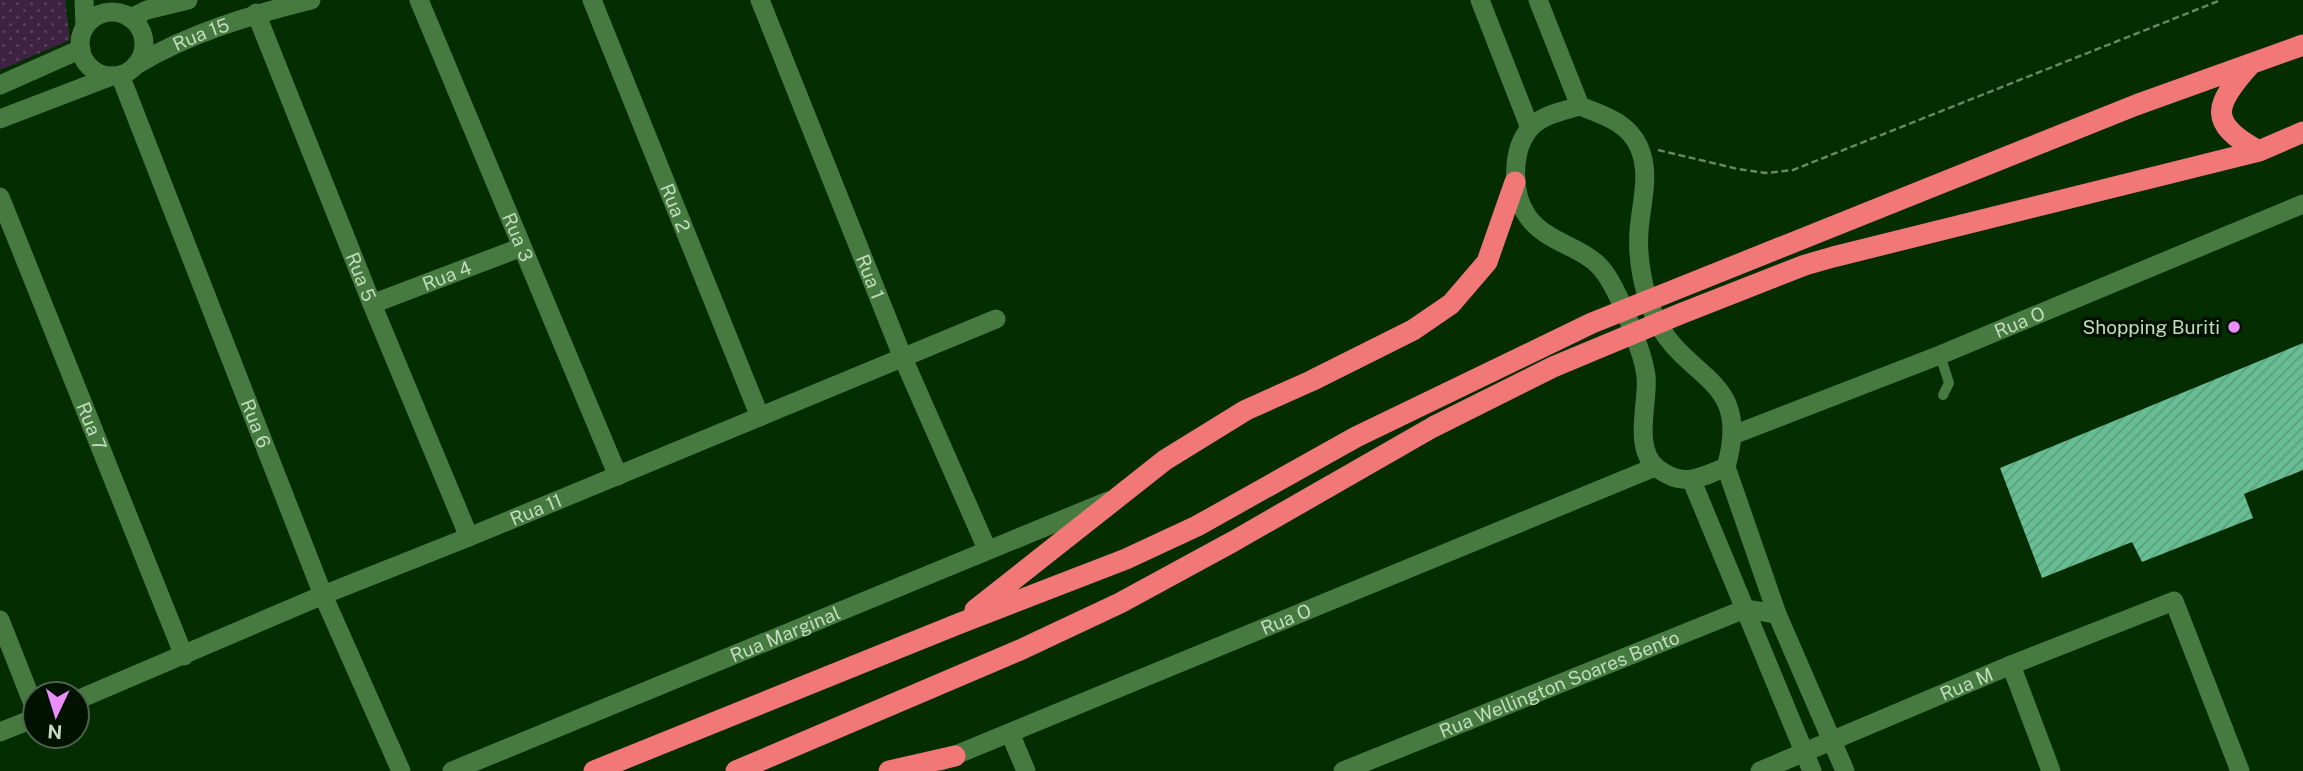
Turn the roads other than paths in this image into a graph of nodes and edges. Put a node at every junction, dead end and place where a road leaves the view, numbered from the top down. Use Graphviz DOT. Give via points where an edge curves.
graph roads {
  1 [pos="84,0"];
  2 [pos="188,0"];
  3 [pos="311,0"];
  4 [pos="419,0"];
  5 [pos="592,0"];
  6 [pos="760,0"];
  7 [pos="1480,0"];
  8 [pos="1538,0"];
  9 [pos="124,10"];
  10 [pos="256,13"];
  11 [pos="85,26"];
  12 [pos="2303,46"];
  13 [pos="80,50"];
  14 [pos="2251,64"];
  15 [pos="122,72"];
  16 [pos="0,85"];
  17 [pos="1580,106"];
  18 [pos="0,119"];
  19 [pos="1530,128"];
  20 [pos="2303,132"];
  21 [pos="2259,152"];
  22 [pos="1515,182"];
  23 [pos="0,197"];
  24 [pos="2303,204"];
  25 [pos="522,247"];
  26 [pos="372,304"];
  27 [pos="996,319"];
  28 [pos="1940,355"];
  29 [pos="902,358"];
  30 [pos="1943,395"];
  31 [pos="760,417"];
  32 [pos="1732,435"];
  33 [pos="1655,467"];
  34 [pos="1726,467"];
  35 [pos="618,476"];
  36 [pos="1692,481"];
  37 [pos="1118,496"];
  38 [pos="469,537"];
  39 [pos="987,549"];
  40 [pos="323,595"];
  41 [pos="1745,609"];
  42 [pos="1777,614"];
  43 [pos="0,620"];
  44 [pos="958,624"];
  45 [pos="184,656"];
  46 [pos="2011,665"];
  47 [pos="24,680"];
  48 [pos="91,694"];
  49 [pos="1819,710"];
  50 [pos="21,724"];
  51 [pos="1793,724"];
  52 [pos="0,732"];
  53 [pos="1010,733"];
  54 [pos="1832,741"];
  55 [pos="1805,752"];
  56 [pos="955,756"];
  57 [pos="401,771"];
  58 [pos="452,771"];
  59 [pos="594,771"];
  60 [pos="736,771"];
  61 [pos="889,771"];
  62 [pos="918,771"];
  63 [pos="1027,771"];
  64 [pos="1343,771"];
  65 [pos="1760,771"];
  66 [pos="1812,771"];
  67 [pos="1844,771"];
  68 [pos="2052,771"];
  69 [pos="2240,771"];
  1 -- 11 [label="street"];
  2 -- 9 [label="street, Rua 15" via="147,10"];
  3 -- 10 [label="street, Rua 15"];
  4 -- 25 [label="street, Rua 3"];
  5 -- 31 [label="street, Rua 2"];
  6 -- 29 [label="street, Rua 1"];
  7 -- 19 [label="street"];
  8 -- 17 [label="street"];
  9 -- 11 [label="street" via="101,13"];
  9 -- 15 [label="street" via="138,25 144,41 143,50"];
  10 -- 15 [label="street, Rua 15" via="168,46"];
  10 -- 26 [label="street, Rua 5"];
  11 -- 13 [label="street"];
  12 -- 14 [label="highway"];
  13 -- 15 [label="street" via="93,70"];
  13 -- 16 [label="street"];
  14 -- 21 [label="highway" via="2222,101 2222,117 2238,140"];
  14 -- 44 [label="highway" via="1562,336 1367,431 1197,526 1126,559"];
  15 -- 18 [label="street, Rua 15"];
  15 -- 40 [label="street, Rua 6"];
  17 -- 19 [label="street" via="1546,116"];
  17 -- 32 [label="street" via="1617,120 1639,145 1645,171 1640,254 1648,301 1659,326 1682,356 1717,386 1733,417"];
  19 -- 22 [label="street" via="1516,154"];
  20 -- 21 [label="highway"];
  21 -- 60 [label="highway" via="1833,257 1680,314 1541,373 1433,427 1083,622"];
  22 -- 33 [label="street" via="1527,216 1555,241 1584,254 1602,269 1624,311 1646,373 1642,422 1646,449"];
  22 -- 37 [label="highway" via="1487,262 1451,304 1413,330 1246,410 1165,460"];
  23 -- 45 [label="street, Rua 7"];
  24 -- 28 [label="street, Rua O"];
  25 -- 26 [label="street, Rua 4"];
  25 -- 35 [label="street, Rua 3"];
  26 -- 38 [label="street, Rua 5"];
  27 -- 29 [label="street, Rua 11"];
  28 -- 30 [label="lane" via="1949,383"];
  28 -- 32 [label="street, Rua O"];
  29 -- 31 [label="street, Rua 11"];
  29 -- 39 [label="street, Rua 1"];
  31 -- 35 [label="street, Rua 11"];
  32 -- 34 [label="street"];
  33 -- 36 [label="street"];
  33 -- 53 [label="street, Rua O"];
  34 -- 36 [label="street"];
  34 -- 42 [label="street"];
  35 -- 38 [label="street, Rua 11"];
  36 -- 41 [label="street"];
  37 -- 39 [label="street, Rua Marginal"];
  37 -- 44 [label="highway"];
  38 -- 40 [label="street, Rua 11"];
  39 -- 58 [label="street, Rua Marginal"];
  40 -- 45 [label="street, Rua 11"];
  40 -- 57 [label="street, Rua 6"];
  41 -- 42 [label="street"];
  41 -- 51 [label="street"];
  41 -- 64 [label="street, Rua Wellington Soares Bento"];
  42 -- 49 [label="street"];
  43 -- 47 [label="street"];
  44 -- 59 [label="highway"];
  45 -- 48 [label="street, Rua 11"];
  46 -- 54 [label="street, Rua M"];
  46 -- 68 [label="street"];
  46 -- 69 [label="street, Rua M" via="2174,601"];
  49 -- 51 [label="street"];
  49 -- 54 [label="street"];
  50 -- 52 [label="street"];
  51 -- 55 [label="street"];
  53 -- 56 [label="street, Rua O"];
  53 -- 63 [label="street"];
  54 -- 55 [label="street, Rua M"];
  54 -- 67 [label="street"];
  55 -- 65 [label="street, Rua M"];
  55 -- 66 [label="street"];
  56 -- 61 [label="highway"];
  56 -- 62 [label="street, Rua O"];
}
